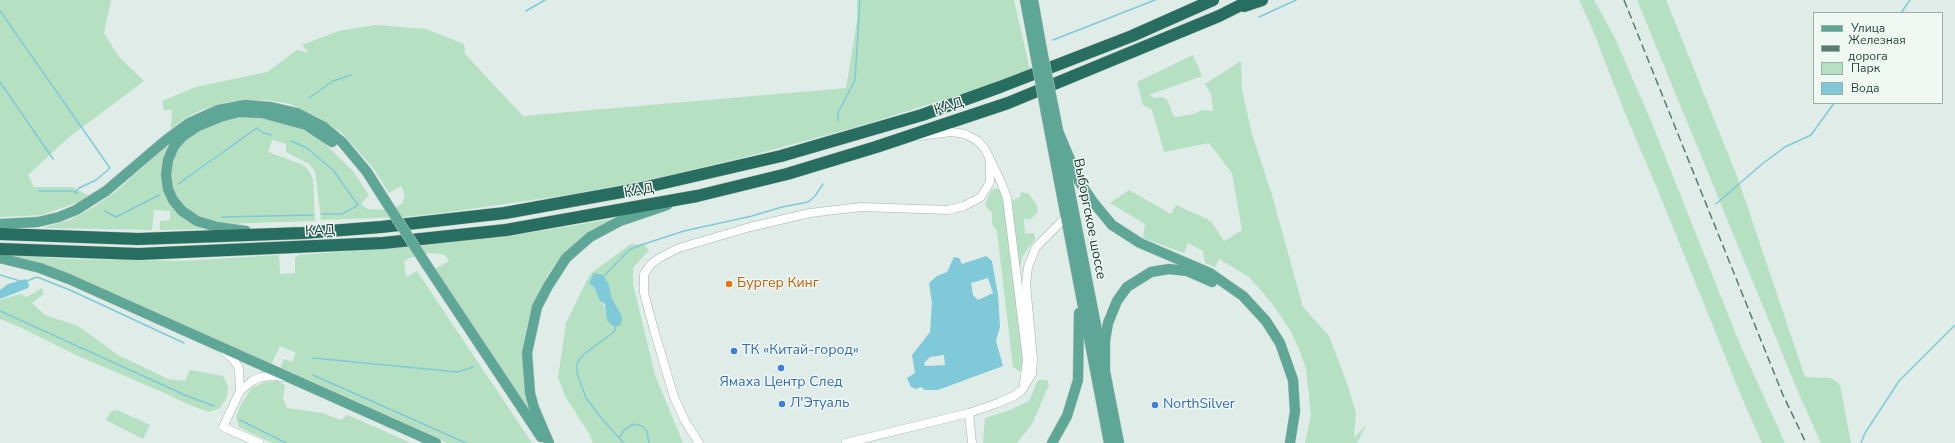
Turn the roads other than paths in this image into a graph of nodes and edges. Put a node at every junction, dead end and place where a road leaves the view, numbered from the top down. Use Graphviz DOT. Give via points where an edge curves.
graph roads {
  1 [pos="1025,0"];
  2 [pos="1033,0"];
  3 [pos="1213,0"];
  4 [pos="1251,0"];
  5 [pos="1262,0"];
  6 [pos="1219,16"];
  7 [pos="1038,52"];
  8 [pos="1050,112"];
  9 [pos="1058,132"];
  10 [pos="910,136"];
  11 [pos="990,160"];
  12 [pos="697,196"];
  13 [pos="384,202"];
  14 [pos="1066,217"];
  15 [pos="0,224"];
  16 [pos="0,234"];
  17 [pos="272,234"];
  18 [pos="0,249"];
  19 [pos="0,258"];
  20 [pos="423,264"];
  21 [pos="1078,281"];
  22 [pos="220,348"];
  23 [pos="288,378"];
  24 [pos="1105,378"];
  25 [pos="240,390"];
  26 [pos="1022,390"];
  27 [pos="969,413"];
  28 [pos="875,439"];
  29 [pos="259,443"];
  30 [pos="436,443"];
  31 [pos="537,443"];
  32 [pos="546,443"];
  33 [pos="549,443"];
  34 [pos="699,443"];
  35 [pos="846,443"];
  36 [pos="972,443"];
  37 [pos="1052,443"];
  38 [pos="1109,443"];
  39 [pos="1119,443"];
  40 [pos="1283,443"];
  41 [pos="1290,443"];
  1 -- 7 [label="main road, Выборгское шоссе"];
  2 -- 7 [label="main road, Выборгское шоссе"];
  3 -- 17 [label="highway, КАД" via="1132,36 1000,87 922,115 781,156 638,190 505,213 381,227"];
  4 -- 6 [label="highway, КАД"];
  5 -- 6 [label="highway"];
  6 -- 10 [label="highway, КАД" via="1008,103"];
  7 -- 8 [label="main road, Выборгское шоссе, bridge"];
  8 -- 9 [label="main road, Выборгское шоссе"];
  8 -- 14 [label="main road, Выборгское шоссе"];
  9 -- 24 [label="main road, Выборгское шоссе"];
  9 -- 41 [label="main road" via="1079,180 1112,225 1140,243 1210,273 1243,296 1266,321 1280,343 1293,380 1295,411"];
  10 -- 11 [label="street" via="951,132 965,134 978,141"];
  10 -- 12 [label="highway, КАД" via="787,174"];
  11 -- 26 [label="street" via="1007,198 1027,360"];
  11 -- 34 [label="street" via="990,182 981,197 964,206 948,210 861,208 782,218 680,248 651,264 644,274 644,293 663,366 685,421"];
  12 -- 18 [label="highway, КАД" via="506,230 383,243 139,254"];
  12 -- 33 [label="main road" via="620,221 590,237 566,258 548,286 537,307 527,353 530,393"];
  13 -- 15 [label="main road" via="362,166 342,142 324,127 297,113 246,105 218,110 189,123 106,191 76,210 38,222"];
  13 -- 17 [label="main road" via="345,154 306,124 262,113 239,112 198,126 183,136 174,146 168,160 166,175 168,189 182,211 197,221 217,227"];
  13 -- 20 [label="main road, bridge"];
  14 -- 21 [label="main road, Выборгское шоссе"];
  14 -- 26 [label="street" via="1036,247 1028,267 1026,284 1033,359 1032,374"];
  16 -- 17 [label="highway, КАД" via="138,239"];
  19 -- 22 [label="main road" via="40,268 69,279"];
  20 -- 31 [label="main road"];
  20 -- 32 [label="main road"];
  21 -- 37 [label="main road" via="1078,380 1067,416"];
  21 -- 38 [label="main road, Выборгское шоссе"];
  22 -- 23 [label="main road"];
  22 -- 25 [label="street" via="239,368"];
  23 -- 25 [label="street" via="261,377"];
  23 -- 30 [label="main road"];
  24 -- 39 [label="main road, Выборгское шоссе"];
  24 -- 40 [label="main road" via="1105,341 1108,323 1117,301 1127,287 1142,276 1159,270 1178,269 1197,274 1218,285 1239,301 1255,318 1274,346 1284,370 1288,392 1288,416"];
  25 -- 29 [label="street" via="224,427"];
  26 -- 27 [label="street" via="998,403"];
  27 -- 28 [label="street"];
  27 -- 36 [label="street"];
  28 -- 35 [label="street"];
}
